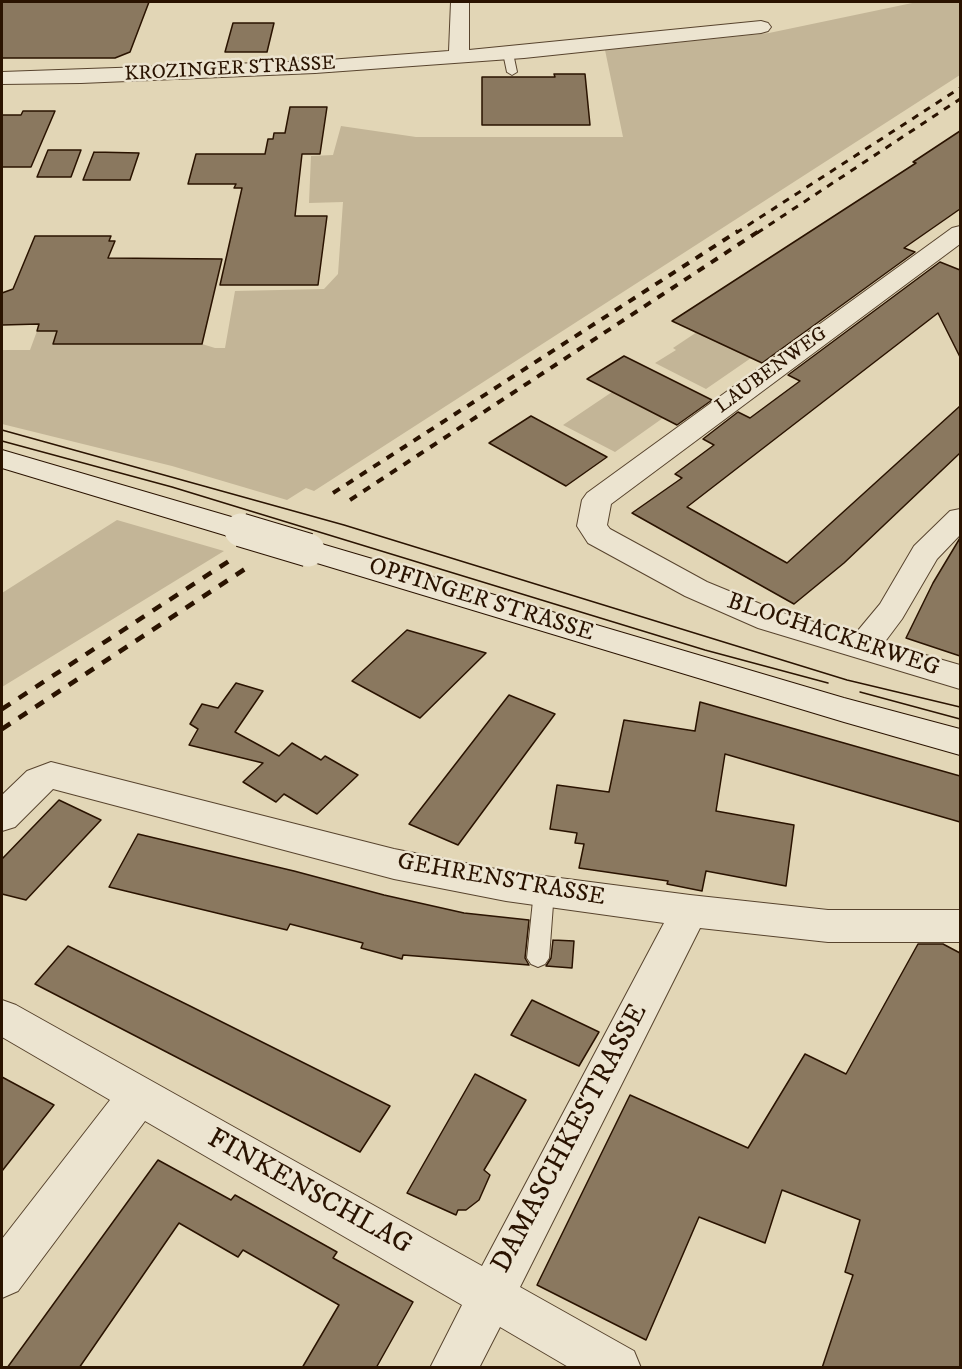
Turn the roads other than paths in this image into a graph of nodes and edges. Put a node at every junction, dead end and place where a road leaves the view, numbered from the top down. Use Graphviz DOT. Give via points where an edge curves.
graph roads {
  1 [pos="460,2"];
  2 [pos="761,27"];
  3 [pos="459,56"];
  4 [pos="2,78"];
  5 [pos="960,233"];
  6 [pos="2,459"];
  7 [pos="593,516"];
  8 [pos="960,518"];
  9 [pos="863,647"];
  10 [pos="960,677"];
  11 [pos="960,742"];
  12 [pos="2,817"];
  13 [pos="544,891"];
  14 [pos="690,911"];
  15 [pos="960,926"];
  16 [pos="538,958"];
  17 [pos="2,1017"];
  18 [pos="138,1097"];
  19 [pos="2,1275"];
  20 [pos="489,1295"];
  21 [pos="454,1368"];
  22 [pos="617,1368"];
  1 -- 3 [label="street"];
  2 -- 3 [label="street, KROZINGER STRASSE" via="510,62"];
  3 -- 4 [label="street, KROZINGER STRASSE" via="304,68"];
  5 -- 7 [label="street, LAUBENWEG" via="612,488 597,500"];
  6 -- 11 [label="street, OPFINGER STRASSE, bridge"];
  7 -- 9 [label="street, BLOCHACKERWEG" via="592,526 599,536 696,589 769,620"];
  8 -- 9 [label="street" via="925,553 891,611"];
  9 -- 10 [label="street, BLOCHACKERWEG"];
  12 -- 13 [label="street, GEHRENSTRASSE" via="39,780 51,775 394,864"];
  13 -- 14 [label="street, GEHRENSTRASSE"];
  13 -- 16 [label="lane"];
  14 -- 15 [label="street, GEHRENSTRASSE" via="828,926"];
  14 -- 20 [label="street, DAMASCHKESTRASSE"];
  17 -- 18 [label="street, FINKENSCHLAG"];
  18 -- 19 [label="street"];
  18 -- 20 [label="street, FINKENSCHLAG"];
  20 -- 21 [label="street, DAMASCHKESTRASSE"];
  20 -- 22 [label="street, FINKENSCHLAG"];
}
